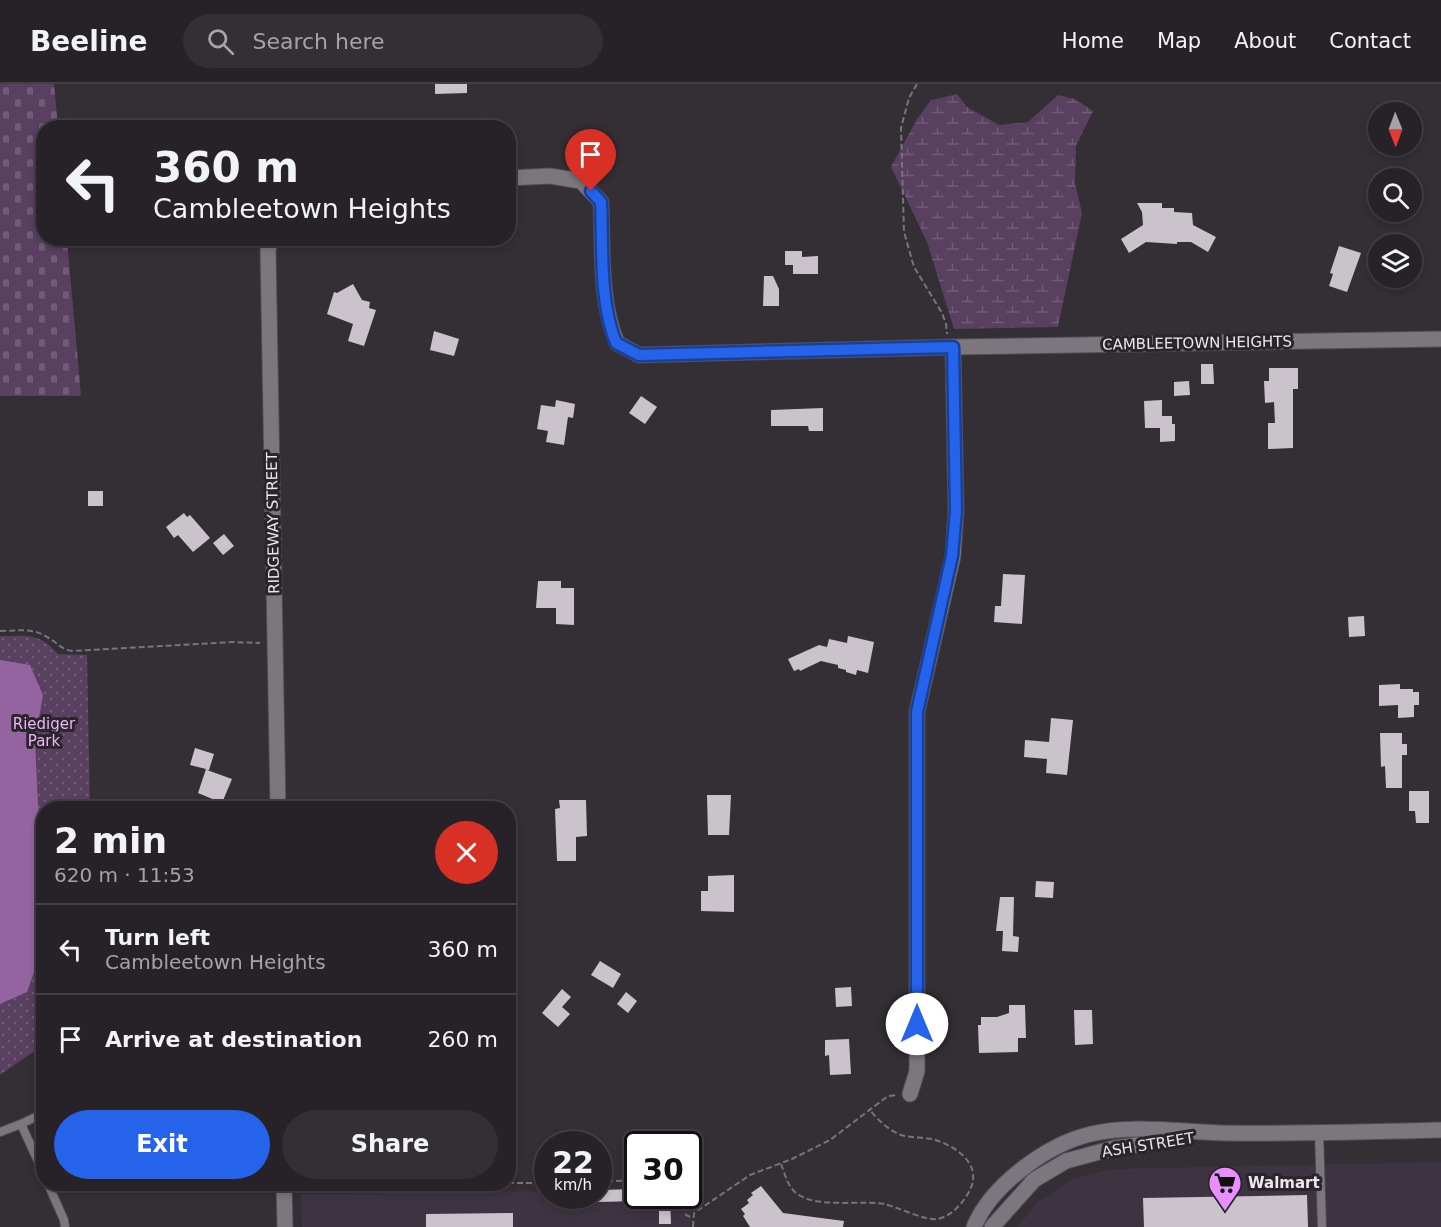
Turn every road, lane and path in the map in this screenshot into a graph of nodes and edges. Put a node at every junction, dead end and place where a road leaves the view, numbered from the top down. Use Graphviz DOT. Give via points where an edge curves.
graph roads {
  1 [pos="917,84"];
  2 [pos="516,178"];
  3 [pos="269,246"];
  4 [pos="1441,339"];
  5 [pos="950,347"];
  6 [pos="0,631"];
  7 [pos="275,644"];
  8 [pos="278,801"];
  9 [pos="910,1094"];
  10 [pos="869,1109"];
  11 [pos="36,1117"];
  12 [pos="21,1124"];
  13 [pos="1441,1130"];
  14 [pos="0,1132"];
  15 [pos="1223,1133"];
  16 [pos="1319,1133"];
  17 [pos="36,1157"];
  18 [pos="781,1164"];
  19 [pos="516,1183"];
  20 [pos="534,1183"];
  21 [pos="51,1191"];
  22 [pos="284,1191"];
  23 [pos="299,1191"];
  24 [pos="297,1195"];
  25 [pos="685,1209"];
  26 [pos="693,1218"];
  27 [pos="65,1227"];
  28 [pos="285,1227"];
  29 [pos="693,1227"];
  30 [pos="974,1227"];
  31 [pos="992,1227"];
  32 [pos="1322,1227"];
  1 -- 5 [label="path" via="901,128 905,241 914,267 946,324"];
  2 -- 5 [label="street, CAMBLEETOWN HEIGHTS" via="550,176 581,181 601,202 604,290 611,330 616,343 639,355"];
  3 -- 7 [label="street, RIDGEWAY STREET"];
  4 -- 5 [label="street, CAMBLEETOWN HEIGHTS"];
  5 -- 9 [label="street" via="956,511 952,556 917,712 917,1071"];
  6 -- 7 [label="path" via="38,632 63,650 72,651 233,642"];
  7 -- 8 [label="street, RIDGEWAY STREET"];
  9 -- 10 [label="path" via="888,1096"];
  10 -- 18 [label="path" via="830,1140"];
  10 -- 18 [label="path" via="902,1136 933,1140 962,1154 973,1174 972,1184 954,1210 927,1219 885,1204 811,1200 795,1192"];
  11 -- 12 [label="lane"];
  12 -- 14 [label="lane"];
  12 -- 17 [label="lane"];
  13 -- 16 [label="street, ASH STREET"];
  15 -- 16 [label="street, ASH STREET"];
  15 -- 30 [label="street, ASH STREET" via="1127,1130 1091,1134 1044,1154 1021,1169 991,1199"];
  15 -- 31 [label="street, ASH STREET" via="1114,1148 1066,1161 1034,1180"];
  16 -- 32 [label="lane"];
  18 -- 26 [label="path" via="738,1182 699,1208"];
  19 -- 20 [label="path"];
  21 -- 27 [label="lane"];
  22 -- 28 [label="street"];
  23 -- 24 [label="path"];
  25 -- 26 [label="path" via="686,1215"];
  26 -- 29 [label="path"];
}
